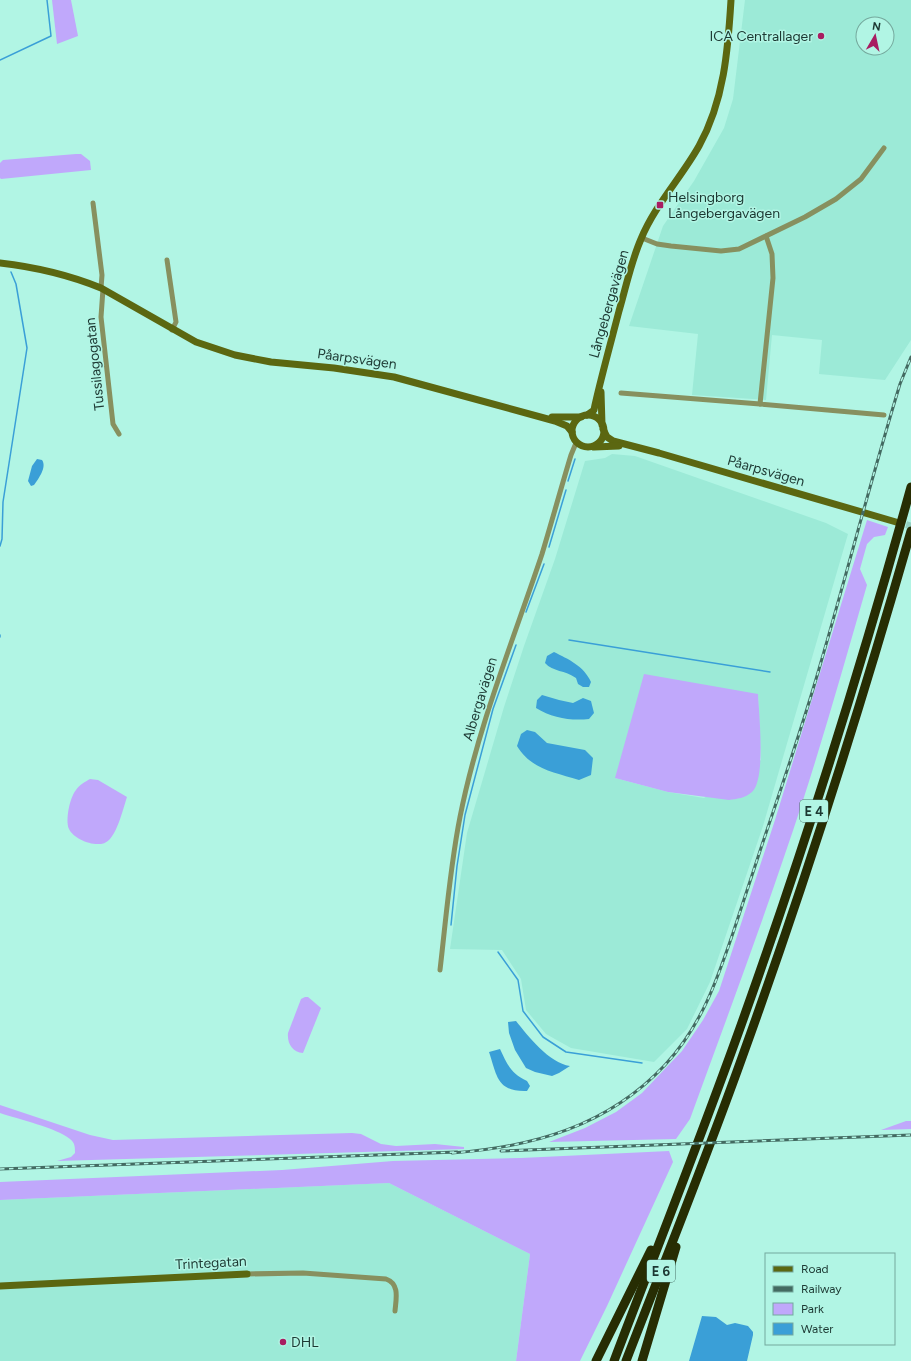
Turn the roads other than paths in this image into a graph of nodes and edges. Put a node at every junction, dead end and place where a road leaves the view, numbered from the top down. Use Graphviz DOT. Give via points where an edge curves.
graph roads {
  1 [pos="731,0"];
  2 [pos="884,148"];
  3 [pos="93,203"];
  4 [pos="766,236"];
  5 [pos="642,238"];
  6 [pos="167,260"];
  7 [pos="0,264"];
  8 [pos="102,289"];
  9 [pos="172,330"];
  10 [pos="602,378"];
  11 [pos="621,392"];
  12 [pos="760,404"];
  13 [pos="884,415"];
  14 [pos="539,416"];
  15 [pos="584,416"];
  16 [pos="603,427"];
  17 [pos="572,432"];
  18 [pos="119,434"];
  19 [pos="576,443"];
  20 [pos="629,446"];
  21 [pos="591,447"];
  22 [pos="911,487"];
  23 [pos="896,522"];
  24 [pos="911,531"];
  25 [pos="440,970"];
  26 [pos="696,1181"];
  27 [pos="673,1208"];
  28 [pos="246,1274"];
  29 [pos="0,1286"];
  30 [pos="395,1311"];
  31 [pos="596,1361"];
  32 [pos="614,1361"];
  33 [pos="626,1361"];
  34 [pos="642,1361"];
  1 -- 5 [label="street, Långebergavägen" via="725,68 711,119 694,155 660,205"];
  2 -- 4 [label="street, Långebergavägen" via="861,179 836,199"];
  3 -- 8 [label="street"];
  4 -- 5 [label="street, Långebergavägen" via="739,248 721,251 657,244"];
  4 -- 12 [label="street" via="772,254 773,278"];
  5 -- 10 [label="street, Långebergavägen" via="631,267"];
  6 -- 9 [label="street" via="176,322"];
  7 -- 8 [label="street, Påarpsvägen" via="62,274"];
  8 -- 9 [label="street, Påarpsvägen"];
  8 -- 18 [label="street, Tussilagogatan" via="103,337 113,424"];
  9 -- 14 [label="street, Påarpsvägen" via="207,347 242,357 394,377"];
  10 -- 15 [label="street, Långebergavägen" via="594,408"];
  10 -- 16 [label="street, Långebergavägen"];
  11 -- 12 [label="street"];
  12 -- 13 [label="street"];
  14 -- 15 [label="street, Påarpsvägen"];
  14 -- 17 [label="street, Påarpsvägen" via="563,424"];
  15 -- 16 [label="street" via="594,417"];
  15 -- 17 [label="street" via="574,423"];
  16 -- 20 [label="street, Påarpsvägen" via="610,440"];
  16 -- 21 [label="street" via="601,440"];
  17 -- 19 [label="street"];
  19 -- 21 [label="street" via="583,447"];
  19 -- 25 [label="street, Albergavägen" via="542,554 488,709 460,816"];
  20 -- 21 [label="street, Påarpsvägen"];
  20 -- 23 [label="street, Påarpsvägen"];
  22 -- 27 [label="highway, E 4" via="857,675 789,887 745,1015"];
  24 -- 26 [label="highway, E 4" via="807,871"];
  26 -- 33 [label="highway, E 6"];
  26 -- 34 [label="highway, E 4"];
  27 -- 31 [label="highway, E 4" via="632,1285"];
  27 -- 32 [label="highway, E 6"];
  28 -- 29 [label="street, Trintegatan"];
  28 -- 30 [label="street, Trintegatan" via="303,1273 386,1279 393,1282 396,1289"];
}
